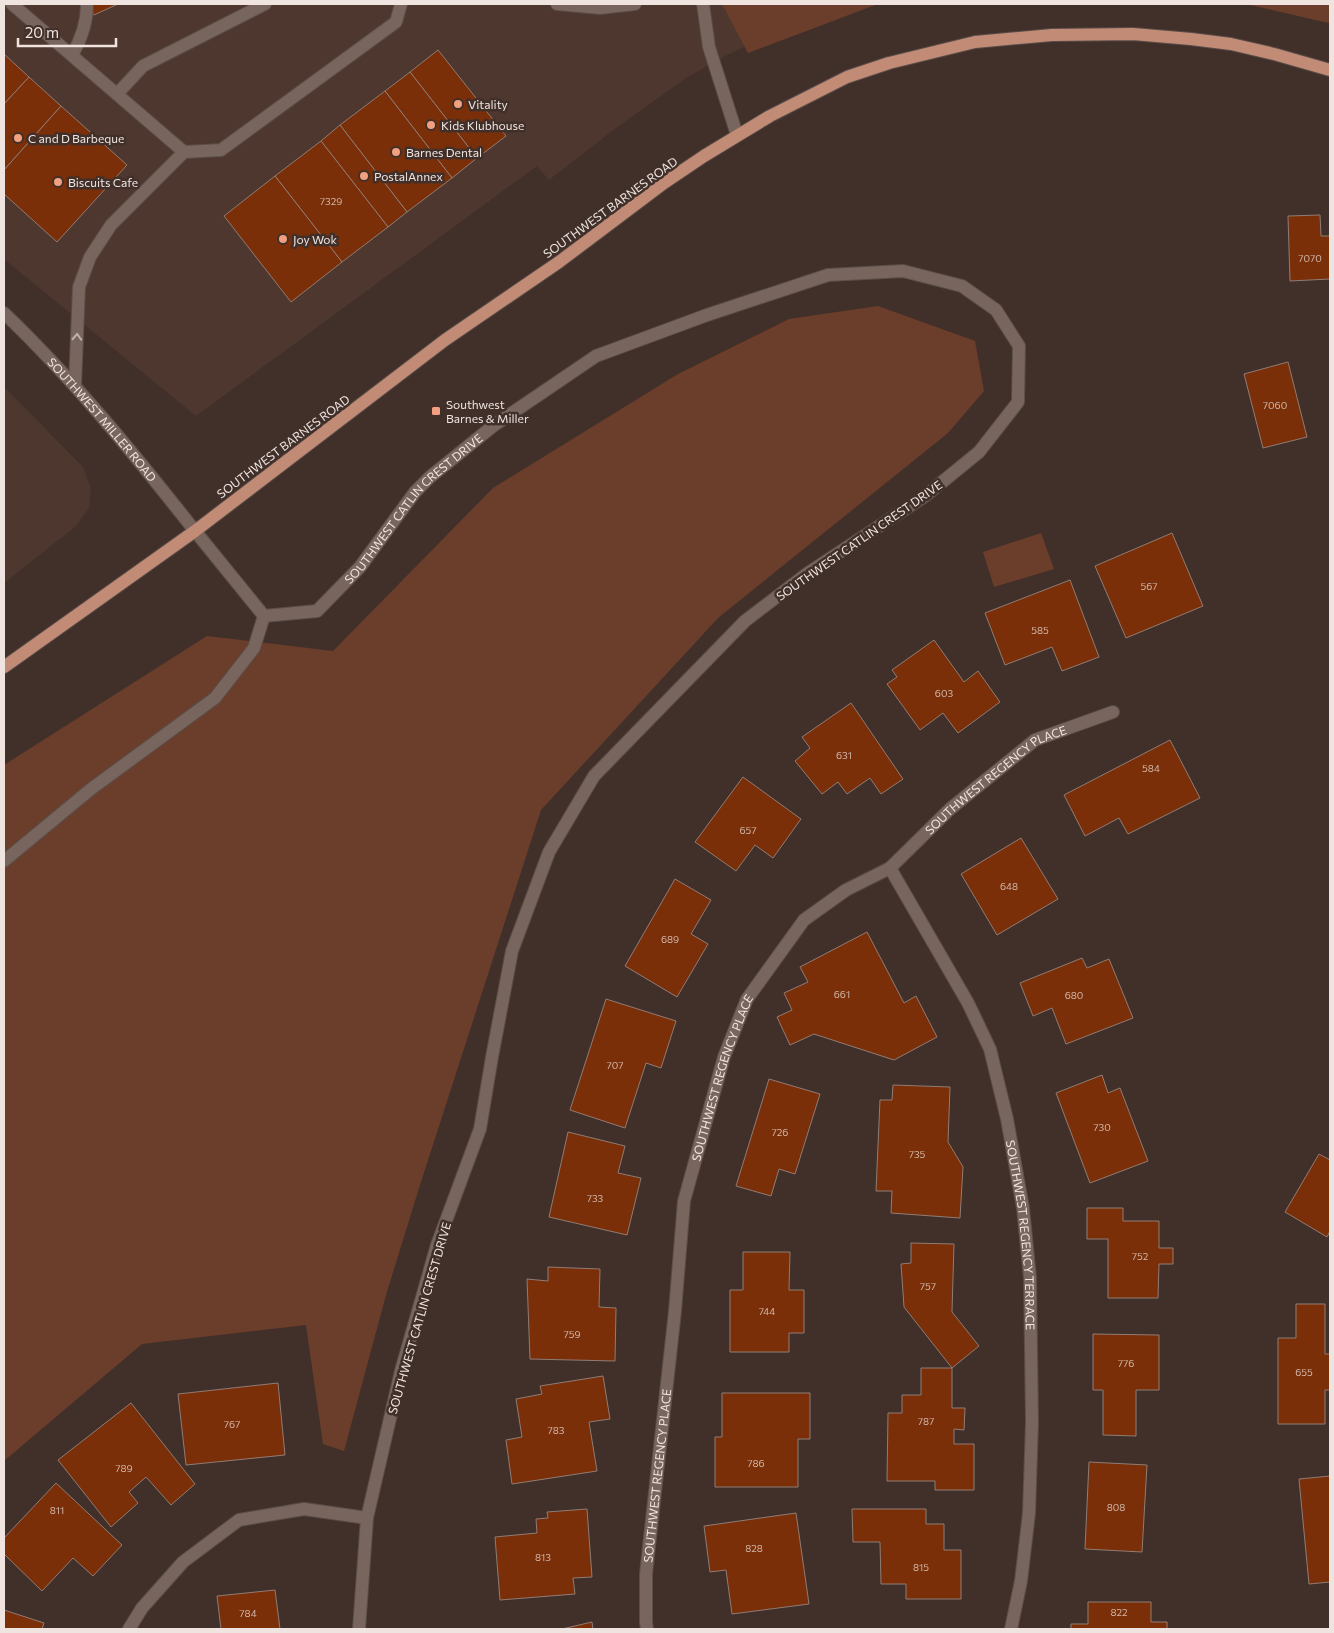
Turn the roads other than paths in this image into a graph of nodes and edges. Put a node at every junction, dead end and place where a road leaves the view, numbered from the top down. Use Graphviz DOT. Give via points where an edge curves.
graph roads {
  1 [pos="12,4"];
  2 [pos="87,4"];
  3 [pos="265,4"];
  4 [pos="401,4"];
  5 [pos="557,4"];
  6 [pos="635,4"];
  7 [pos="703,4"];
  8 [pos="72,55"];
  9 [pos="1330,70"];
  10 [pos="117,94"];
  11 [pos="737,135"];
  12 [pos="184,152"];
  13 [pos="4,313"];
  14 [pos="75,385"];
  15 [pos="194,531"];
  16 [pos="264,616"];
  17 [pos="4,667"];
  18 [pos="1113,712"];
  19 [pos="4,861"];
  20 [pos="890,868"];
  21 [pos="368,1518"];
  22 [pos="130,1629"];
  23 [pos="360,1629"];
  24 [pos="647,1629"];
  25 [pos="1011,1629"];
  1 -- 8 [label="street"];
  2 -- 8 [label="street" via="86,24"];
  3 -- 10 [label="street" via="143,66"];
  4 -- 12 [label="street" via="396,22 222,150"];
  5 -- 6 [label="street" via="600,8"];
  7 -- 11 [label="street" via="709,47"];
  8 -- 10 [label="street"];
  9 -- 11 [label="main road, SOUTHWEST BARNES ROAD" via="1231,44 1133,34 1052,35 976,42 889,63 847,77"];
  10 -- 12 [label="street"];
  11 -- 15 [label="main road, SOUTHWEST BARNES ROAD" via="664,183 559,262 445,340"];
  14 -- 12 [label="street, one-way" via="79,287 90,257 111,225"];
  13 -- 14 [label="street, SOUTHWEST MILLER ROAD"];
  14 -- 15 [label="street, SOUTHWEST MILLER ROAD"];
  15 -- 16 [label="street"];
  15 -- 17 [label="main road, SOUTHWEST BARNES ROAD"];
  16 -- 19 [label="street" via="254,648 215,698 91,790"];
  16 -- 21 [label="street, SOUTHWEST CATLIN CREST DRIVE" via="317,611 360,567 415,492 430,477 493,426 596,356 707,315 828,275 903,270 962,286 996,310 1019,346 1018,402 979,452 925,496 808,573 745,621 594,776 549,852 512,951 480,1129 436,1245 401,1371"];
  18 -- 20 [label="street, SOUTHWEST REGENCY PLACE" via="1035,740 950,810"];
  20 -- 24 [label="street, SOUTHWEST REGENCY PLACE" via="846,890 804,920 747,999 724,1056 684,1201 646,1574"];
  20 -- 25 [label="street, SOUTHWEST REGENCY TERRACE" via="968,1003 990,1049 1023,1208 1030,1278 1032,1422 1029,1513 1021,1581"];
  21 -- 22 [label="street" via="304,1509 238,1520 183,1562 142,1608"];
  21 -- 23 [label="street, SOUTHWEST CATLIN CREST DRIVE"];
}
